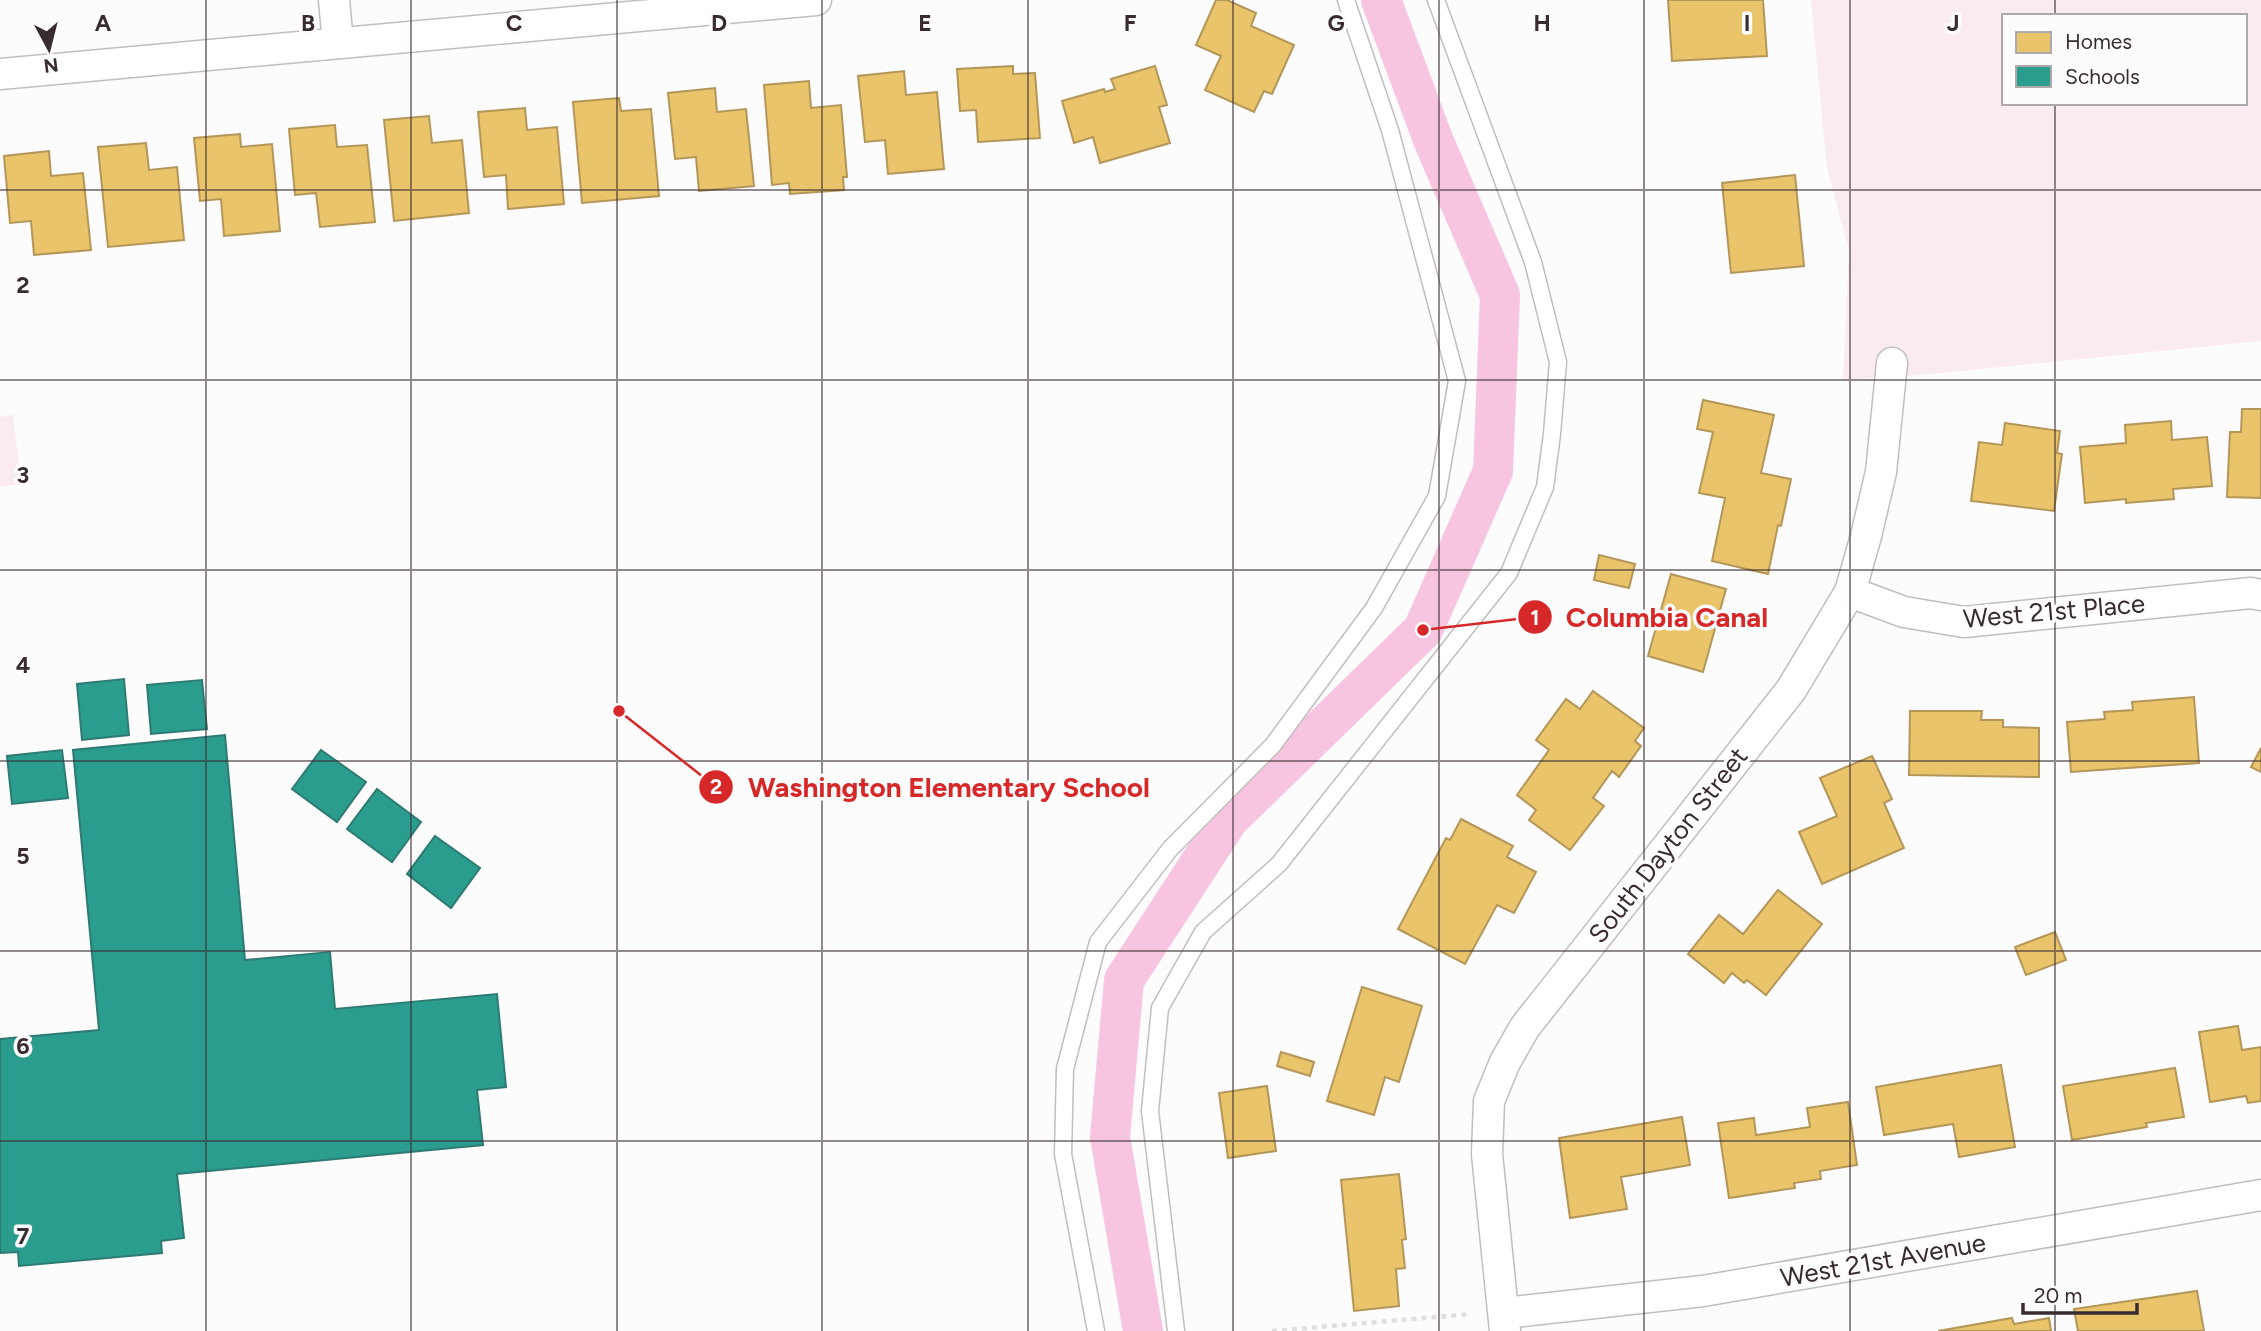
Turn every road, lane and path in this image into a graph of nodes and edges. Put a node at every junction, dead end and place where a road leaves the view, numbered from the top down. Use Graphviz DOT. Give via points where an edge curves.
graph roads {
  1 [pos="334,0"];
  2 [pos="816,0"];
  3 [pos="1346,0"];
  4 [pos="1436,0"];
  5 [pos="762,3"];
  6 [pos="338,43"];
  7 [pos="0,74"];
  8 [pos="1892,363"];
  9 [pos="1850,592"];
  10 [pos="2261,595"];
  11 [pos="2261,1195"];
  12 [pos="1504,1322"];
  13 [pos="1096,1331"];
  14 [pos="1175,1331"];
  15 [pos="1272,1331"];
  1 -- 6 [label="street"];
  2 -- 5 [label="street"];
  3 -- 13 [label="lane" via="1390,130 1457,381 1437,496 1374,608 1273,745 1170,849 1098,942 1065,1069 1063,1154"];
  4 -- 14 [label="lane" via="1533,262 1558,362 1545,487 1509,573 1279,864 1203,932 1160,1008 1150,1111"];
  5 -- 6 [label="street"];
  6 -- 7 [label="street"];
  8 -- 9 [label="street, South Dayton Street" via="1881,472"];
  9 -- 10 [label="street, West 21st Place" via="1904,612 1964,622"];
  9 -- 12 [label="street, South Dayton Street" via="1791,690 1525,1027 1504,1062 1489,1101 1487,1154"];
  11 -- 12 [label="street, West 21st Avenue"];
  12 -- 15 [label="path" via="1462,1314"];
}
